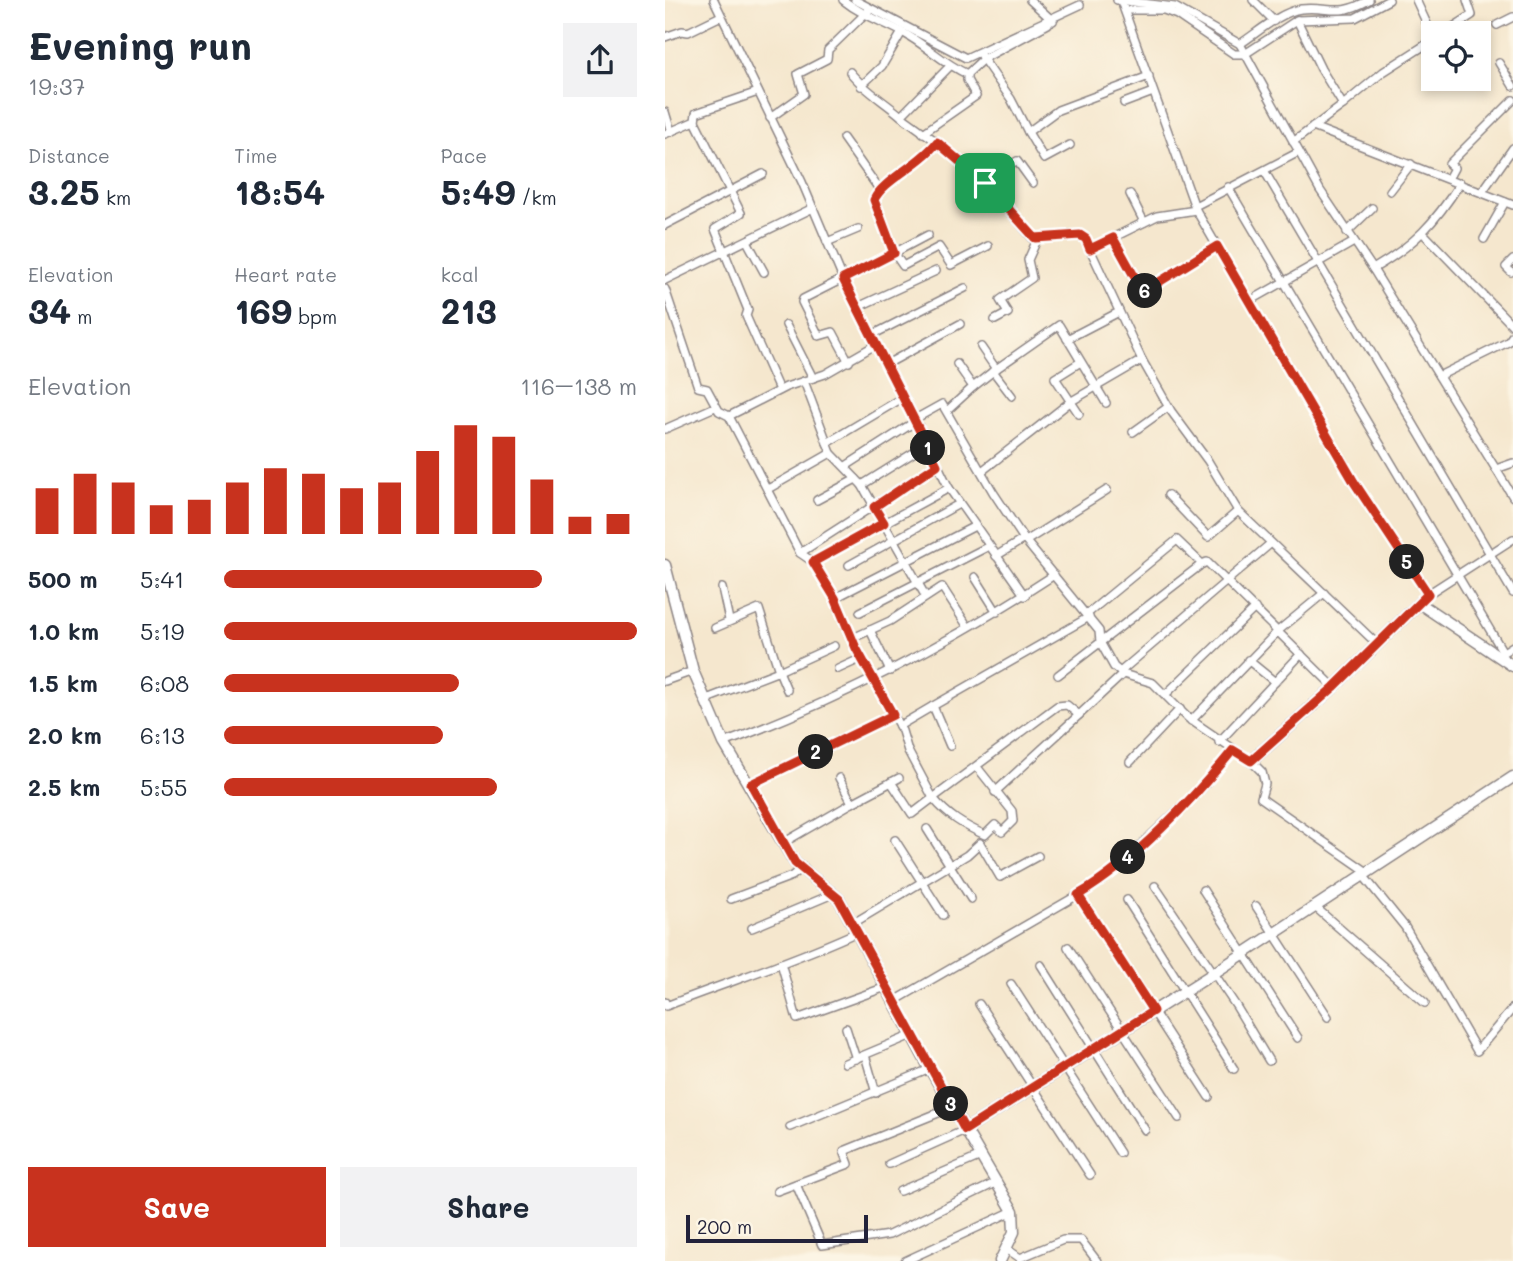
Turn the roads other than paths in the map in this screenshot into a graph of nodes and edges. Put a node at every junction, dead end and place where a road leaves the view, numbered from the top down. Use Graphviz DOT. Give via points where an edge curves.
graph roads {
  1 [pos="714,0"];
  2 [pos="843,0"];
  3 [pos="855,0"];
  4 [pos="1030,0"];
  5 [pos="1119,0"];
  6 [pos="1253,0"];
  7 [pos="1304,0"];
  8 [pos="1369,0"];
  9 [pos="1389,0"];
  10 [pos="1416,0"];
  11 [pos="1467,0"];
  12 [pos="1082,2"];
  13 [pos="870,9"];
  14 [pos="1300,9"];
  15 [pos="1125,10"];
  16 [pos="720,16"];
  17 [pos="864,16"];
  18 [pos="1513,17"];
  19 [pos="1052,20"];
  20 [pos="1297,20"];
  21 [pos="1274,21"];
  22 [pos="1425,21"];
  23 [pos="1463,21"];
  24 [pos="1497,26"];
  25 [pos="902,32"];
  26 [pos="665,37"];
  27 [pos="1240,44"];
  28 [pos="1421,47"];
  29 [pos="1245,54"];
  30 [pos="981,56"];
  31 [pos="1499,63"];
  32 [pos="950,66"];
  33 [pos="851,72"];
  34 [pos="967,74"];
  35 [pos="1149,76"];
  36 [pos="861,86"];
  37 [pos="1513,86"];
  38 [pos="758,92"];
  39 [pos="1153,92"];
  40 [pos="1513,100"];
  41 [pos="1124,103"];
  42 [pos="1343,105"];
  43 [pos="665,112"];
  44 [pos="901,116"];
  45 [pos="770,118"];
  46 [pos="695,121"];
  47 [pos="1313,127"];
  48 [pos="1028,132"];
  49 [pos="668,133"];
  50 [pos="923,133"];
  51 [pos="843,138"];
  52 [pos="937,142"];
  53 [pos="1293,142"];
  54 [pos="1070,145"];
  55 [pos="1513,148"];
  56 [pos="1299,152"];
  57 [pos="1411,164"];
  58 [pos="1265,172"];
  59 [pos="763,174"];
  60 [pos="1448,179"];
  61 [pos="985,183"];
  62 [pos="1033,183"];
  63 [pos="1460,183"];
  64 [pos="1228,187"];
  65 [pos="731,190"];
  66 [pos="879,190"];
  67 [pos="1390,191"];
  68 [pos="1482,192"];
  69 [pos="1131,194"];
  70 [pos="1509,204"];
  71 [pos="813,208"];
  72 [pos="1196,208"];
  73 [pos="1372,208"];
  74 [pos="1144,222"];
  75 [pos="666,223"];
  76 [pos="858,229"];
  77 [pos="1347,232"];
  78 [pos="1423,233"];
  79 [pos="928,235"];
  80 [pos="1035,238"];
  81 [pos="1113,238"];
  82 [pos="747,240"];
  83 [pos="1484,240"];
  84 [pos="827,242"];
  85 [pos="1354,242"];
  86 [pos="988,246"];
  87 [pos="1217,246"];
  88 [pos="1090,249"];
  89 [pos="725,252"];
  90 [pos="894,253"];
  91 [pos="1513,260"];
  92 [pos="1318,262"];
  93 [pos="1373,270"];
  94 [pos="936,271"];
  95 [pos="764,272"];
  96 [pos="1510,274"];
  97 [pos="843,279"];
  98 [pos="665,280"];
  99 [pos="1285,281"];
  100 [pos="965,288"];
  101 [pos="665,289"];
  102 [pos="1249,301"];
  103 [pos="858,307"];
  104 [pos="1119,312"];
  105 [pos="995,320"];
  106 [pos="960,324"];
  107 [pos="786,325"];
  108 [pos="1513,326"];
  109 [pos="872,335"];
  110 [pos="1513,335"];
  111 [pos="1067,339"];
  112 [pos="877,344"];
  113 [pos="981,347"];
  114 [pos="1142,360"];
  115 [pos="849,362"];
  116 [pos="1079,363"];
  117 [pos="887,364"];
  118 [pos="957,364"];
  119 [pos="994,370"];
  120 [pos="1440,376"];
  121 [pos="809,379"];
  122 [pos="973,387"];
  123 [pos="1095,387"];
  124 [pos="779,390"];
  125 [pos="1012,396"];
  126 [pos="904,397"];
  127 [pos="1070,402"];
  128 [pos="1106,403"];
  129 [pos="715,407"];
  130 [pos="1168,407"];
  131 [pos="948,410"];
  132 [pos="1079,414"];
  133 [pos="729,416"];
  134 [pos="916,420"];
  135 [pos="665,429"];
  136 [pos="1133,432"];
  137 [pos="827,443"];
  138 [pos="926,445"];
  139 [pos="831,453"];
  140 [pos="1513,463"];
  141 [pos="937,465"];
  142 [pos="846,466"];
  143 [pos="1496,469"];
  144 [pos="982,471"];
  145 [pos="859,482"];
  146 [pos="949,488"];
  147 [pos="768,489"];
  148 [pos="1107,490"];
  149 [pos="1168,495"];
  150 [pos="1513,497"];
  151 [pos="817,500"];
  152 [pos="960,504"];
  153 [pos="874,507"];
  154 [pos="1238,511"];
  155 [pos="884,523"];
  156 [pos="975,526"];
  157 [pos="893,539"];
  158 [pos="1513,539"];
  159 [pos="1025,540"];
  160 [pos="1270,544"];
  161 [pos="989,546"];
  162 [pos="800,553"];
  163 [pos="1490,554"];
  164 [pos="996,556"];
  165 [pos="813,562"];
  166 [pos="908,562"];
  167 [pos="1202,564"];
  168 [pos="665,565"];
  169 [pos="849,565"];
  170 [pos="1054,575"];
  171 [pos="1458,575"];
  172 [pos="975,578"];
  173 [pos="1225,582"];
  174 [pos="918,583"];
  175 [pos="722,588"];
  176 [pos="1324,593"];
  177 [pos="1513,593"];
  178 [pos="1428,594"];
  179 [pos="1025,596"];
  180 [pos="926,597"];
  181 [pos="835,598"];
  182 [pos="1419,603"];
  183 [pos="1255,608"];
  184 [pos="860,611"];
  185 [pos="997,612"];
  186 [pos="1088,615"];
  187 [pos="729,620"];
  188 [pos="968,627"];
  189 [pos="715,628"];
  190 [pos="870,631"];
  191 [pos="1278,631"];
  192 [pos="853,638"];
  193 [pos="1100,642"];
  194 [pos="1377,644"];
  195 [pos="834,646"];
  196 [pos="1513,646"];
  197 [pos="1301,654"];
  198 [pos="1501,654"];
  199 [pos="862,659"];
  200 [pos="1248,660"];
  201 [pos="1513,666"];
  202 [pos="838,669"];
  203 [pos="693,671"];
  204 [pos="779,671"];
  205 [pos="890,671"];
  206 [pos="1121,673"];
  207 [pos="1058,675"];
  208 [pos="874,679"];
  209 [pos="665,681"];
  210 [pos="1275,682"];
  211 [pos="1334,687"];
  212 [pos="787,690"];
  213 [pos="1165,694"];
  214 [pos="704,700"];
  215 [pos="933,706"];
  216 [pos="1180,709"];
  217 [pos="893,715"];
  218 [pos="1079,715"];
  219 [pos="1191,721"];
  220 [pos="899,726"];
  221 [pos="1219,742"];
  222 [pos="724,743"];
  223 [pos="950,746"];
  224 [pos="1233,750"];
  225 [pos="1251,761"];
  226 [pos="1131,762"];
  227 [pos="977,767"];
  228 [pos="1513,777"];
  229 [pos="839,778"];
  230 [pos="751,784"];
  231 [pos="995,792"];
  232 [pos="933,798"];
  233 [pos="852,803"];
  234 [pos="927,829"];
  235 [pos="895,840"];
  236 [pos="783,843"];
  237 [pos="1038,856"];
  238 [pos="951,863"];
  239 [pos="802,868"];
  240 [pos="1364,873"];
  241 [pos="922,882"];
  242 [pos="1155,886"];
  243 [pos="1203,890"];
  244 [pos="832,891"];
  245 [pos="1078,895"];
  246 [pos="731,899"];
  247 [pos="971,899"];
  248 [pos="1127,900"];
  249 [pos="1256,906"];
  250 [pos="1314,906"];
  251 [pos="943,915"];
  252 [pos="752,928"];
  253 [pos="854,928"];
  254 [pos="1272,934"];
  255 [pos="1068,947"];
  256 [pos="1243,953"];
  257 [pos="781,963"];
  258 [pos="1041,965"];
  259 [pos="1214,973"];
  260 [pos="1011,984"];
  261 [pos="886,987"];
  262 [pos="1185,991"];
  263 [pos="665,1002"];
  264 [pos="893,1002"];
  265 [pos="1425,1003"];
  266 [pos="979,1004"];
  267 [pos="1513,1008"];
  268 [pos="1153,1011"];
  269 [pos="1328,1017"];
  270 [pos="846,1028"];
  271 [pos="1122,1031"];
  272 [pos="912,1035"];
  273 [pos="1298,1038"];
  274 [pos="1094,1049"];
  275 [pos="865,1055"];
  276 [pos="856,1059"];
  277 [pos="1269,1061"];
  278 [pos="845,1063"];
  279 [pos="1065,1068"];
  280 [pos="930,1069"];
  281 [pos="1234,1069"];
  282 [pos="1034,1088"];
  283 [pos="876,1093"];
  284 [pos="1209,1097"];
  285 [pos="953,1107"];
  286 [pos="1179,1118"];
  287 [pos="790,1127"];
  288 [pos="965,1130"];
  289 [pos="1145,1130"];
  290 [pos="1120,1153"];
  291 [pos="981,1156"];
  292 [pos="890,1164"];
  293 [pos="1090,1175"];
  294 [pos="997,1182"];
  295 [pos="796,1184"];
  296 [pos="777,1191"];
  297 [pos="900,1191"];
  298 [pos="1013,1211"];
  299 [pos="1007,1249"];
  300 [pos="923,1252"];
  301 [pos="905,1261"];
  302 [pos="927,1261"];
  303 [pos="1000,1261"];
  304 [pos="1097,1261"];
  1 -- 16 [label="street"];
  2 -- 17 [label="street"];
  3 -- 13 [label="street"];
  4 -- 19 [label="street"];
  5 -- 15 [label="street"];
  5 -- 27 [label="street" via="1175,7"];
  6 -- 21 [label="street"];
  7 -- 14 [label="street"];
  8 -- 14 [label="street" via="1336,13"];
  9 -- 20 [label="street" via="1355,18"];
  10 -- 22 [label="street"];
  11 -- 23 [label="street" via="1472,15"];
  12 -- 19 [label="street"];
  12 -- 19 [label="street" via="1065,18"];
  13 -- 17 [label="street"];
  13 -- 30 [label="street" via="966,58"];
  14 -- 21 [label="street"];
  15 -- 29 [label="street" via="1164,10 1234,54"];
  15 -- 35 [label="street"];
  16 -- 26 [label="street" via="688,32"];
  16 -- 38 [label="street"];
  17 -- 25 [label="street"];
  17 -- 45 [label="street" via="828,50 827,59 798,74 804,94"];
  18 -- 24 [label="street"];
  19 -- 30 [label="street"];
  20 -- 29 [label="street"];
  20 -- 42 [label="street"];
  21 -- 27 [label="street"];
  25 -- 32 [label="street"];
  25 -- 36 [label="street" via="882,66"];
  27 -- 29 [label="street"];
  28 -- 42 [label="street"];
  29 -- 53 [label="street"];
  30 -- 34 [label="street"];
  30 -- 48 [label="street"];
  31 -- 37 [label="street"];
  32 -- 34 [label="street"];
  32 -- 44 [label="street"];
  33 -- 36 [label="street"];
  34 -- 50 [label="street" via="976,96"];
  35 -- 39 [label="street"];
  35 -- 48 [label="street" via="1058,110"];
  36 -- 44 [label="street"];
  38 -- 45 [label="street"];
  38 -- 46 [label="street" via="696,113"];
  39 -- 41 [label="street"];
  39 -- 72 [label="street"];
  40 -- 60 [label="street" via="1449,164 1454,168"];
  42 -- 47 [label="street"];
  43 -- 49 [label="street"];
  44 -- 50 [label="street"];
  45 -- 71 [label="street"];
  46 -- 49 [label="street"];
  46 -- 65 [label="street"];
  47 -- 53 [label="street"];
  47 -- 57 [label="street"];
  48 -- 54 [label="street" via="1044,159"];
  50 -- 52 [label="street"];
  51 -- 66 [label="street"];
  52 -- 61 [label="street"];
  52 -- 66 [label="street" via="921,162"];
  53 -- 56 [label="street"];
  55 -- 68 [label="street"];
  56 -- 58 [label="street"];
  56 -- 77 [label="street"];
  57 -- 60 [label="street"];
  57 -- 67 [label="street"];
  58 -- 64 [label="street"];
  58 -- 92 [label="street"];
  59 -- 65 [label="street"];
  60 -- 63 [label="street"];
  61 -- 62 [label="street" via="1017,161"];
  61 -- 80 [label="street"];
  63 -- 68 [label="street"];
  63 -- 78 [label="street"];
  64 -- 72 [label="street"];
  64 -- 99 [label="street"];
  65 -- 75 [label="street"];
  65 -- 89 [label="street" via="741,213 715,229"];
  66 -- 90 [label="street" via="874,200"];
  68 -- 70 [label="street"];
  69 -- 74 [label="street"];
  70 -- 83 [label="street"];
  71 -- 82 [label="street"];
  71 -- 84 [label="street"];
  72 -- 74 [label="street"];
  72 -- 87 [label="street"];
  73 -- 77 [label="street"];
  74 -- 81 [label="street"];
  76 -- 84 [label="street"];
  77 -- 85 [label="street"];
  78 -- 93 [label="street"];
  78 -- 108 [label="street"];
  79 -- 90 [label="street"];
  80 -- 88 [label="street" via="1080,235"];
  80 -- 105 [label="street" via="1028,260 1032,278 1000,300 1008,313"];
  81 -- 87 [label="street" via="1143,292"];
  81 -- 88 [label="street"];
  82 -- 89 [label="street"];
  82 -- 95 [label="street"];
  84 -- 97 [label="street"];
  85 -- 92 [label="street"];
  85 -- 93 [label="street"];
  86 -- 90 [label="street" via="951,265 939,247 903,266"];
  87 -- 102 [label="street"];
  88 -- 104 [label="street"];
  89 -- 98 [label="street"];
  89 -- 124 [label="street" via="748,310 746,316"];
  90 -- 97 [label="street"];
  91 -- 96 [label="street" via="1506,267"];
  92 -- 99 [label="street"];
  92 -- 163 [label="street"];
  93 -- 120 [label="street"];
  94 -- 103 [label="street"];
  97 -- 103 [label="street"];
  97 -- 115 [label="street" via="802,302 820,337 833,332"];
  99 -- 102 [label="street"];
  99 -- 171 [label="street"];
  100 -- 109 [label="street"];
  101 -- 129 [label="street" via="697,385 709,391"];
  102 -- 178 [label="street" via="1354,482"];
  103 -- 109 [label="street"];
  104 -- 111 [label="street"];
  104 -- 114 [label="street"];
  106 -- 117 [label="street"];
  107 -- 121 [label="street"];
  109 -- 112 [label="street"];
  110 -- 120 [label="street" via="1508,342"];
  111 -- 116 [label="street"];
  111 -- 119 [label="street" via="1059,325"];
  112 -- 115 [label="street"];
  112 -- 117 [label="street"];
  113 -- 119 [label="street"];
  114 -- 123 [label="street"];
  114 -- 130 [label="street"];
  115 -- 121 [label="street"];
  116 -- 123 [label="street"];
  116 -- 127 [label="street" via="1055,378"];
  117 -- 126 [label="street"];
  118 -- 122 [label="street"];
  119 -- 122 [label="street"];
  119 -- 125 [label="street"];
  120 -- 143 [label="street"];
  121 -- 124 [label="street"];
  121 -- 137 [label="street"];
  122 -- 131 [label="street"];
  123 -- 127 [label="street"];
  123 -- 128 [label="street"];
  124 -- 133 [label="street"];
  126 -- 134 [label="street"];
  126 -- 137 [label="street"];
  127 -- 132 [label="street"];
  127 -- 144 [label="street"];
  129 -- 133 [label="street"];
  129 -- 135 [label="street"];
  130 -- 136 [label="street"];
  130 -- 154 [label="street"];
  131 -- 134 [label="street" via="942,404"];
  131 -- 144 [label="street"];
  133 -- 147 [label="street"];
  134 -- 138 [label="street"];
  134 -- 142 [label="street"];
  137 -- 139 [label="street"];
  138 -- 141 [label="street"];
  138 -- 145 [label="street"];
  139 -- 142 [label="street"];
  139 -- 147 [label="street"];
  140 -- 143 [label="street"];
  141 -- 146 [label="street"];
  141 -- 153 [label="street"];
  142 -- 145 [label="street"];
  143 -- 150 [label="street"];
  144 -- 159 [label="street"];
  145 -- 151 [label="street"];
  145 -- 153 [label="street"];
  146 -- 152 [label="street"];
  146 -- 155 [label="street"];
  147 -- 162 [label="street"];
  148 -- 159 [label="street"];
  149 -- 154 [label="street" via="1208,537"];
  152 -- 156 [label="street"];
  152 -- 157 [label="street"];
  153 -- 155 [label="street"];
  153 -- 162 [label="street"];
  154 -- 160 [label="street"];
  155 -- 157 [label="street"];
  155 -- 165 [label="street"];
  156 -- 161 [label="street"];
  156 -- 166 [label="street"];
  157 -- 166 [label="street"];
  157 -- 169 [label="street"];
  158 -- 163 [label="street"];
  159 -- 164 [label="street"];
  159 -- 170 [label="street"];
  160 -- 173 [label="street"];
  160 -- 176 [label="street"];
  161 -- 164 [label="street"];
  161 -- 174 [label="street"];
  162 -- 165 [label="street"];
  163 -- 171 [label="street"];
  163 -- 177 [label="street"];
  164 -- 179 [label="street"];
  165 -- 181 [label="street"];
  166 -- 174 [label="street"];
  166 -- 181 [label="street"];
  167 -- 173 [label="street" via="1207,562"];
  167 -- 186 [label="street" via="1177,540"];
  167 -- 193 [label="street"];
  168 -- 203 [label="street"];
  170 -- 179 [label="street"];
  170 -- 186 [label="street"];
  171 -- 178 [label="street"];
  171 -- 198 [label="street"];
  172 -- 185 [label="street"];
  173 -- 183 [label="street"];
  173 -- 206 [label="street"];
  174 -- 180 [label="street"];
  174 -- 184 [label="street"];
  175 -- 187 [label="street"];
  176 -- 191 [label="street"];
  176 -- 194 [label="street"];
  178 -- 182 [label="street"];
  179 -- 185 [label="street"];
  180 -- 188 [label="street" via="942,587"];
  180 -- 190 [label="street"];
  181 -- 192 [label="street"];
  182 -- 194 [label="street"];
  182 -- 198 [label="street"];
  183 -- 191 [label="street"];
  183 -- 213 [label="street"];
  185 -- 188 [label="street"];
  186 -- 193 [label="street" via="1099,631"];
  186 -- 215 [label="street"];
  187 -- 189 [label="street"];
  187 -- 204 [label="street" via="759,608"];
  188 -- 205 [label="street"];
  190 -- 192 [label="street"];
  190 -- 205 [label="street"];
  191 -- 197 [label="street"];
  191 -- 200 [label="street"];
  192 -- 199 [label="street"];
  193 -- 206 [label="street"];
  193 -- 207 [label="street"];
  194 -- 211 [label="street"];
  195 -- 204 [label="street"];
  196 -- 198 [label="street"];
  197 -- 210 [label="street"];
  197 -- 211 [label="street"];
  198 -- 201 [label="street"];
  199 -- 202 [label="street"];
  199 -- 208 [label="street"];
  200 -- 210 [label="street"];
  200 -- 219 [label="street"];
  203 -- 209 [label="street"];
  203 -- 214 [label="street"];
  204 -- 212 [label="street"];
  204 -- 214 [label="street"];
  205 -- 208 [label="street"];
  206 -- 213 [label="street" via="1153,683"];
  206 -- 218 [label="street"];
  208 -- 217 [label="street"];
  208 -- 222 [label="street"];
  210 -- 221 [label="street"];
  211 -- 225 [label="street"];
  213 -- 216 [label="street"];
  214 -- 222 [label="street"];
  215 -- 220 [label="street"];
  215 -- 223 [label="street"];
  216 -- 219 [label="street"];
  216 -- 226 [label="street"];
  217 -- 220 [label="street"];
  217 -- 230 [label="street"];
  218 -- 227 [label="street" via="1067,705 1057,706"];
  218 -- 231 [label="street"];
  219 -- 221 [label="street"];
  220 -- 232 [label="street"];
  221 -- 224 [label="street"];
  222 -- 230 [label="street"];
  224 -- 225 [label="street"];
  224 -- 245 [label="street" via="1202,788 1102,881"];
  225 -- 240 [label="street" via="1262,772 1261,798"];
  227 -- 231 [label="street"];
  227 -- 232 [label="street"];
  228 -- 240 [label="street"];
  229 -- 233 [label="street"];
  230 -- 236 [label="street"];
  231 -- 232 [label="street" via="1012,811 1013,821 1002,832 995,825 985,835 945,814"];
  232 -- 233 [label="street" via="912,814 895,780"];
  233 -- 236 [label="street"];
  234 -- 238 [label="street"];
  235 -- 241 [label="street"];
  236 -- 239 [label="street"];
  237 -- 238 [label="street" via="1000,877 980,843"];
  238 -- 241 [label="street"];
  238 -- 247 [label="street"];
  239 -- 244 [label="street"];
  239 -- 246 [label="street"];
  240 -- 250 [label="street"];
  240 -- 267 [label="street" via="1405,927 1477,1051"];
  241 -- 251 [label="street"];
  241 -- 253 [label="street"];
  242 -- 259 [label="street"];
  243 -- 256 [label="street"];
  244 -- 252 [label="street"];
  244 -- 253 [label="street"];
  245 -- 264 [label="street"];
  245 -- 268 [label="street"];
  248 -- 262 [label="street"];
  249 -- 254 [label="street"];
  250 -- 254 [label="street"];
  250 -- 265 [label="street"];
  253 -- 257 [label="street"];
  253 -- 261 [label="street"];
  254 -- 256 [label="street"];
  254 -- 269 [label="street"];
  255 -- 271 [label="street"];
  256 -- 259 [label="street"];
  256 -- 273 [label="street"];
  257 -- 261 [label="street" via="797,1019"];
  257 -- 263 [label="street" via="666,1006"];
  258 -- 274 [label="street"];
  259 -- 262 [label="street"];
  259 -- 277 [label="street"];
  260 -- 279 [label="street"];
  261 -- 264 [label="street"];
  262 -- 268 [label="street"];
  262 -- 281 [label="street"];
  264 -- 272 [label="street"];
  266 -- 282 [label="street"];
  268 -- 271 [label="street"];
  268 -- 284 [label="street"];
  270 -- 276 [label="street"];
  271 -- 274 [label="street"];
  271 -- 286 [label="street"];
  272 -- 275 [label="street"];
  272 -- 280 [label="street"];
  274 -- 279 [label="street"];
  274 -- 289 [label="street"];
  275 -- 276 [label="street"];
  275 -- 283 [label="street"];
  276 -- 278 [label="street"];
  279 -- 282 [label="street"];
  279 -- 290 [label="street"];
  280 -- 283 [label="street"];
  280 -- 285 [label="street"];
  282 -- 288 [label="street"];
  282 -- 293 [label="street"];
  283 -- 287 [label="street"];
  285 -- 288 [label="street"];
  285 -- 295 [label="street" via="844,1151 849,1164"];
  288 -- 291 [label="street"];
  288 -- 292 [label="street"];
  291 -- 294 [label="street"];
  291 -- 297 [label="street"];
  294 -- 295 [label="street" via="889,1235 822,1245"];
  294 -- 298 [label="street"];
  295 -- 296 [label="street"];
  298 -- 299 [label="street" via="1014,1232"];
  298 -- 300 [label="street"];
  299 -- 303 [label="street"];
  299 -- 304 [label="street" via="1020,1258 1062,1240 1081,1240"];
  300 -- 301 [label="street"];
  300 -- 302 [label="street"];
}
